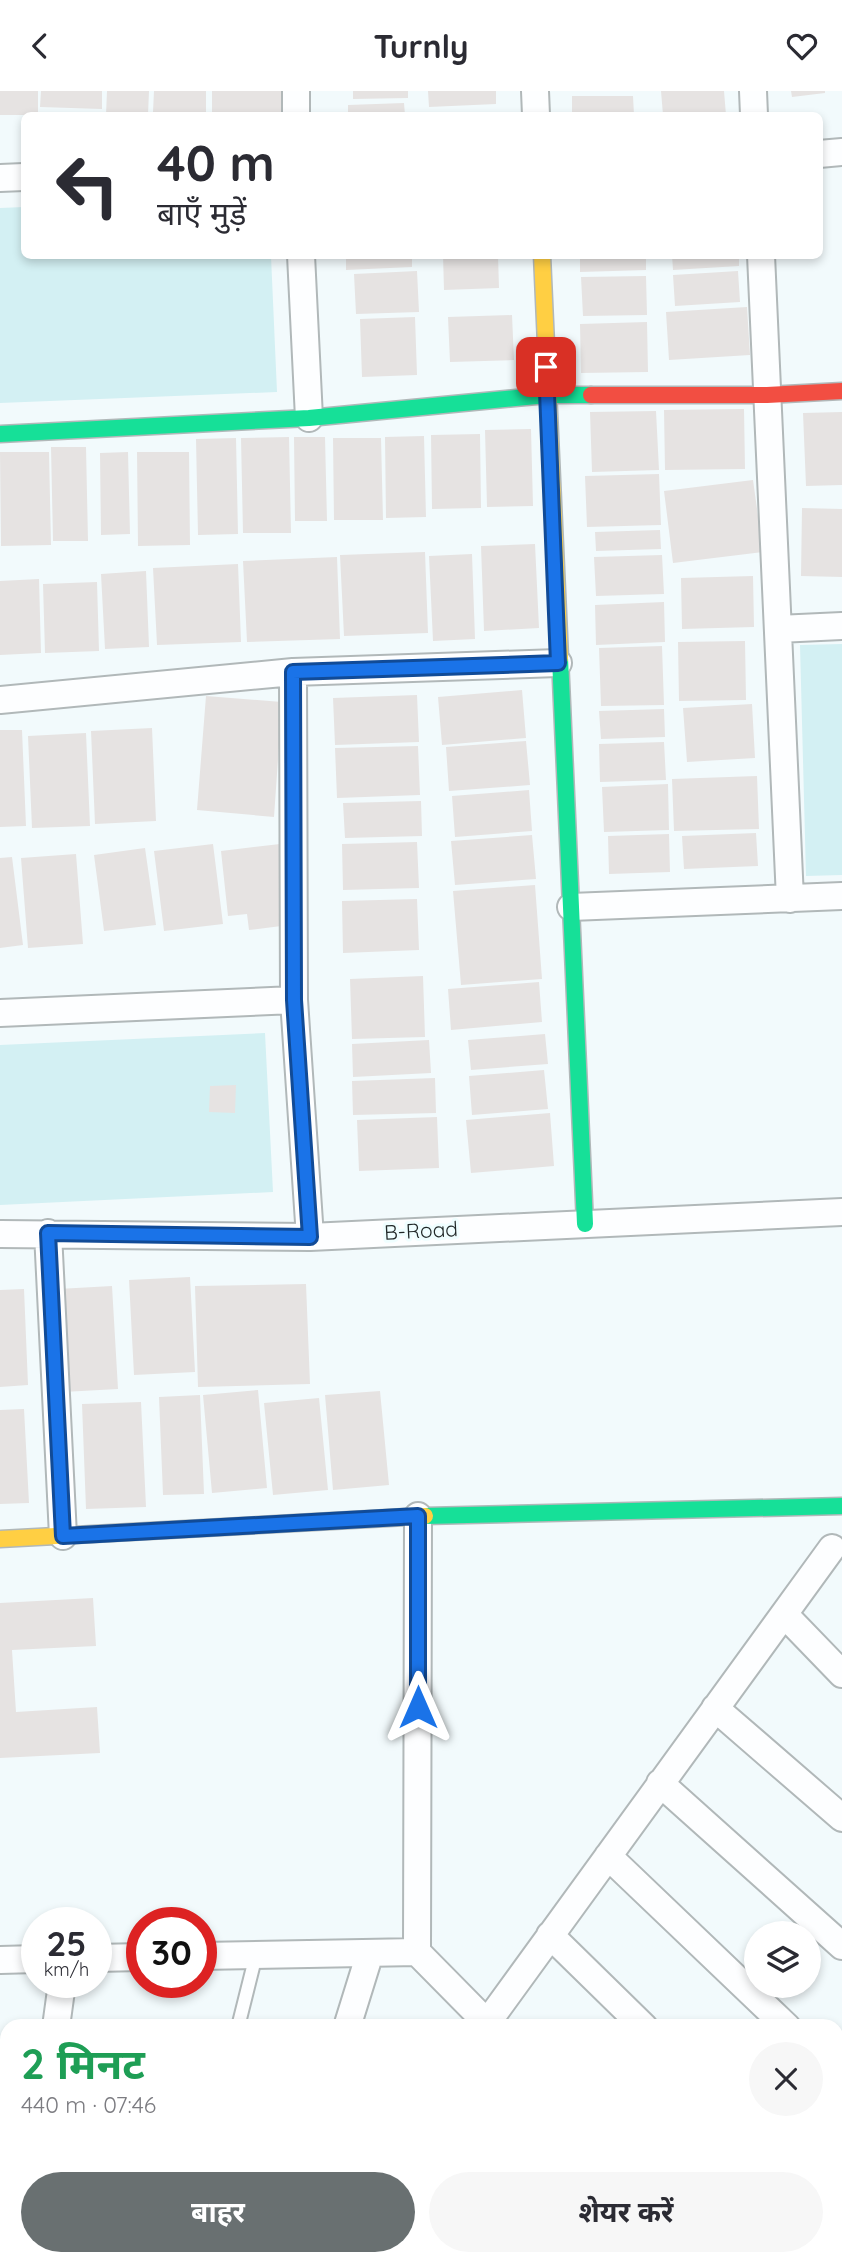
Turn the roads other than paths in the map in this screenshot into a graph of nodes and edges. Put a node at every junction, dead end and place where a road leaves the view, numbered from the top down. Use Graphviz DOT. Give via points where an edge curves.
graph roads {
  1 [pos="296,91"];
  2 [pos="535,91"];
  3 [pos="753,91"];
  4 [pos="296,112"];
  5 [pos="536,112"];
  6 [pos="754,112"];
  7 [pos="842,152"];
  8 [pos="823,154"];
  9 [pos="21,177"];
  10 [pos="0,178"];
  11 [pos="301,259"];
  12 [pos="542,259"];
  13 [pos="761,259"];
  14 [pos="842,391"];
  15 [pos="547,395"];
  16 [pos="767,395"];
  17 [pos="309,418"];
  18 [pos="0,434"];
  19 [pos="842,626"];
  20 [pos="778,629"];
  21 [pos="558,663"];
  22 [pos="293,672"];
  23 [pos="0,700"];
  24 [pos="842,897"];
  25 [pos="790,899"];
  26 [pos="571,907"];
  27 [pos="294,1000"];
  28 [pos="0,1013"];
  29 [pos="842,1212"];
  30 [pos="585,1224"];
  31 [pos="48,1233"];
  32 [pos="0,1234"];
  33 [pos="310,1237"];
  34 [pos="842,1506"];
  35 [pos="418,1516"];
  36 [pos="63,1536"];
  37 [pos="0,1539"];
  38 [pos="832,1548"];
  39 [pos="784,1614"];
  40 [pos="842,1674"];
  41 [pos="715,1707"];
  42 [pos="660,1783"];
  43 [pos="842,1818"];
  44 [pos="608,1856"];
  45 [pos="550,1935"];
  46 [pos="842,1946"];
  47 [pos="418,1952"];
  48 [pos="370,1953"];
  49 [pos="256,1955"];
  50 [pos="217,1956"];
  51 [pos="21,1959"];
  52 [pos="0,1960"];
  53 [pos="60,1998"];
  54 [pos="57,2019"];
  55 [pos="240,2019"];
  56 [pos="349,2019"];
  57 [pos="483,2019"];
  58 [pos="493,2019"];
  59 [pos="636,2019"];
  60 [pos="779,2019"];
  1 -- 4 [label="street"];
  2 -- 5 [label="street"];
  3 -- 6 [label="street"];
  7 -- 8 [label="street"];
  9 -- 10 [label="street"];
  11 -- 17 [label="street"];
  12 -- 15 [label="street"];
  13 -- 16 [label="street"];
  14 -- 16 [label="street"];
  15 -- 16 [label="street"];
  15 -- 17 [label="street"];
  15 -- 21 [label="street"];
  16 -- 20 [label="street"];
  17 -- 18 [label="street"];
  19 -- 20 [label="street"];
  20 -- 25 [label="street"];
  21 -- 22 [label="street"];
  21 -- 26 [label="street"];
  22 -- 23 [label="street"];
  22 -- 27 [label="street"];
  24 -- 25 [label="street"];
  25 -- 26 [label="street"];
  26 -- 30 [label="street"];
  27 -- 28 [label="street"];
  27 -- 33 [label="street"];
  29 -- 30 [label="street, B-Road"];
  30 -- 33 [label="street, B-Road"];
  31 -- 32 [label="street, B-Road"];
  31 -- 33 [label="street, B-Road"];
  31 -- 36 [label="street"];
  34 -- 35 [label="street"];
  35 -- 36 [label="street"];
  35 -- 47 [label="street"];
  36 -- 37 [label="street"];
  38 -- 39 [label="street"];
  39 -- 40 [label="street"];
  39 -- 41 [label="street"];
  41 -- 42 [label="street"];
  41 -- 43 [label="street"];
  42 -- 44 [label="street"];
  42 -- 46 [label="street"];
  44 -- 45 [label="street"];
  44 -- 60 [label="street"];
  45 -- 58 [label="street"];
  45 -- 59 [label="street"];
  47 -- 48 [label="street"];
  47 -- 57 [label="street"];
  48 -- 49 [label="street"];
  48 -- 56 [label="street"];
  49 -- 50 [label="street"];
  49 -- 55 [label="lane"];
  51 -- 52 [label="street"];
  53 -- 54 [label="street"];
}
